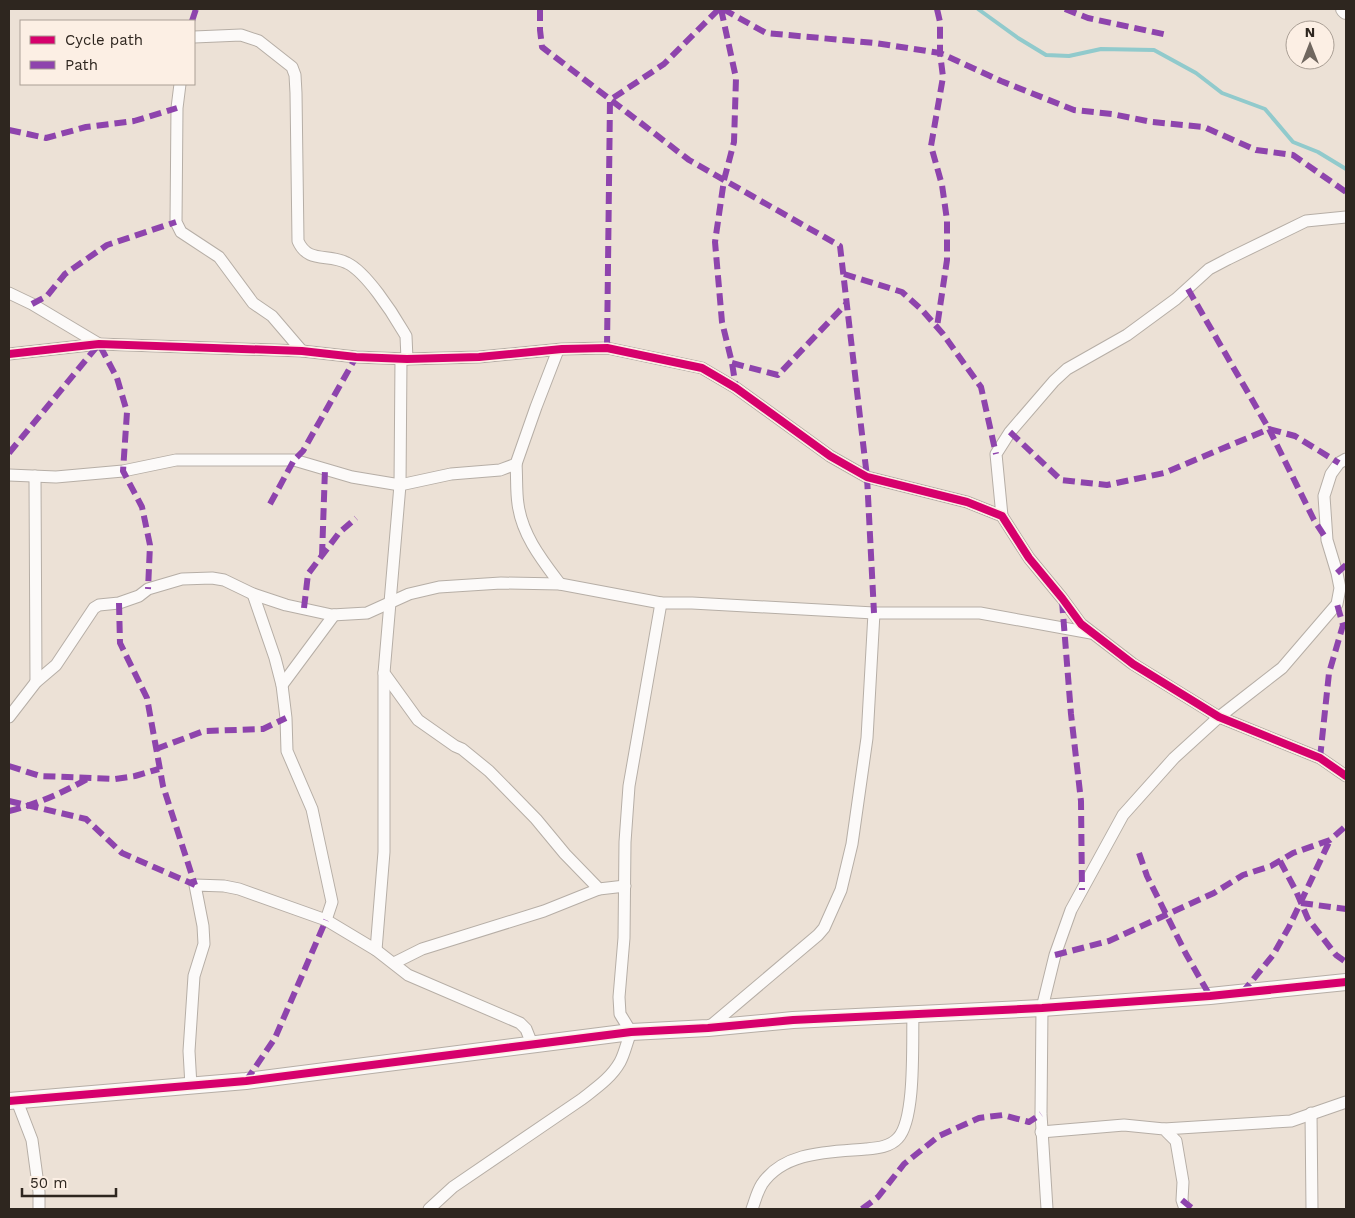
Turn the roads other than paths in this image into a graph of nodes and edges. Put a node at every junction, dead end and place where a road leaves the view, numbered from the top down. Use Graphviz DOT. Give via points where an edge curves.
graph roads {
  1 [pos="195,37"];
  2 [pos="180,85"];
  3 [pos="1346,217"];
  4 [pos="9,293"];
  5 [pos="99,344"];
  6 [pos="558,350"];
  7 [pos="302,351"];
  8 [pos="9,354"];
  9 [pos="404,359"];
  10 [pos="1346,459"];
  11 [pos="516,464"];
  12 [pos="9,475"];
  13 [pos="36,476"];
  14 [pos="400,486"];
  15 [pos="1002,516"];
  16 [pos="560,584"];
  17 [pos="253,594"];
  18 [pos="390,602"];
  19 [pos="661,603"];
  20 [pos="874,613"];
  21 [pos="334,615"];
  22 [pos="1093,634"];
  23 [pos="384,673"];
  24 [pos="36,682"];
  25 [pos="282,685"];
  26 [pos="9,717"];
  27 [pos="1219,717"];
  28 [pos="1346,776"];
  29 [pos="625,886"];
  30 [pos="599,889"];
  31 [pos="326,920"];
  32 [pos="376,950"];
  33 [pos="394,963"];
  34 [pos="1346,982"];
  35 [pos="1042,1008"];
  36 [pos="913,1014"];
  37 [pos="708,1028"];
  38 [pos="631,1032"];
  39 [pos="532,1044"];
  40 [pos="192,1086"];
  41 [pos="13,1101"];
  42 [pos="1346,1102"];
  43 [pos="1311,1113"];
  44 [pos="1164,1129"];
  45 [pos="1041,1132"];
  46 [pos="39,1209"];
  47 [pos="429,1209"];
  48 [pos="752,1209"];
  49 [pos="1047,1209"];
  50 [pos="1185,1209"];
  51 [pos="1312,1209"];
  1 -- 9 [label="street" via="247,36 259,41 292,67 296,93 298,241 302,250 310,255 348,263 384,300 406,336"];
  2 -- 7 [label="street" via="176,222 181,232 219,258 253,303 272,316"];
  3 -- 15 [label="street" via="1306,221 1215,265 1127,335 1067,369 1010,432 996,454"];
  4 -- 5 [label="street"];
  5 -- 7 [label="street"];
  5 -- 8 [label="street"];
  6 -- 9 [label="street"];
  6 -- 11 [label="street"];
  6 -- 15 [label="street" via="607,348 702,368 867,478 967,502"];
  7 -- 9 [label="street"];
  9 -- 14 [label="street"];
  10 -- 27 [label="street" via="1330,474 1324,496 1327,540 1340,588 1337,604 1282,668"];
  11 -- 14 [label="street" via="500,470 451,474"];
  11 -- 16 [label="street" via="518,504 526,530"];
  12 -- 13 [label="street"];
  13 -- 14 [label="street" via="123,472 176,460 294,460 352,477"];
  13 -- 24 [label="street"];
  14 -- 18 [label="street"];
  15 -- 22 [label="street" via="1029,558 1081,624"];
  16 -- 18 [label="street" via="439,587"];
  16 -- 19 [label="street"];
  17 -- 21 [label="street"];
  17 -- 24 [label="street" via="224,580 182,579 148,589 119,603 99,605 89,613 56,665"];
  17 -- 25 [label="street"];
  18 -- 21 [label="street" via="367,613"];
  18 -- 23 [label="street"];
  19 -- 20 [label="street"];
  19 -- 29 [label="street" via="629,786"];
  20 -- 22 [label="street" via="980,613"];
  20 -- 37 [label="street" via="868,738 852,844 841,890 818,936"];
  21 -- 25 [label="street"];
  22 -- 27 [label="street" via="1133,664"];
  23 -- 30 [label="street" via="418,720 462,748 489,771"];
  23 -- 32 [label="street" via="384,852"];
  24 -- 26 [label="street"];
  25 -- 31 [label="street" via="287,751 312,809 332,902"];
  27 -- 28 [label="street" via="1320,758"];
  27 -- 35 [label="street" via="1174,758 1123,815 1071,910 1055,955"];
  29 -- 30 [label="street"];
  29 -- 38 [label="street" via="619,997 620,1014"];
  30 -- 33 [label="street" via="552,909 422,949"];
  31 -- 32 [label="street"];
  31 -- 40 [label="street" via="239,889 194,885 204,944 194,976 190,1051"];
  32 -- 33 [label="street"];
  33 -- 39 [label="street" via="408,975 520,1023"];
  34 -- 35 [label="street"];
  35 -- 36 [label="street"];
  35 -- 45 [label="street"];
  36 -- 37 [label="street"];
  36 -- 48 [label="street" via="907,1117 898,1138 878,1148 818,1154 789,1161 770,1173 761,1185"];
  37 -- 38 [label="street"];
  38 -- 39 [label="street"];
  38 -- 47 [label="street" via="621,1061 601,1084 453,1187"];
  39 -- 40 [label="street"];
  40 -- 41 [label="street"];
  41 -- 46 [label="street" via="32,1140"];
  42 -- 43 [label="street"];
  43 -- 44 [label="street" via="1291,1121"];
  43 -- 51 [label="street"];
  44 -- 45 [label="street" via="1124,1125"];
  44 -- 50 [label="street" via="1176,1141"];
  45 -- 49 [label="street"];
}
